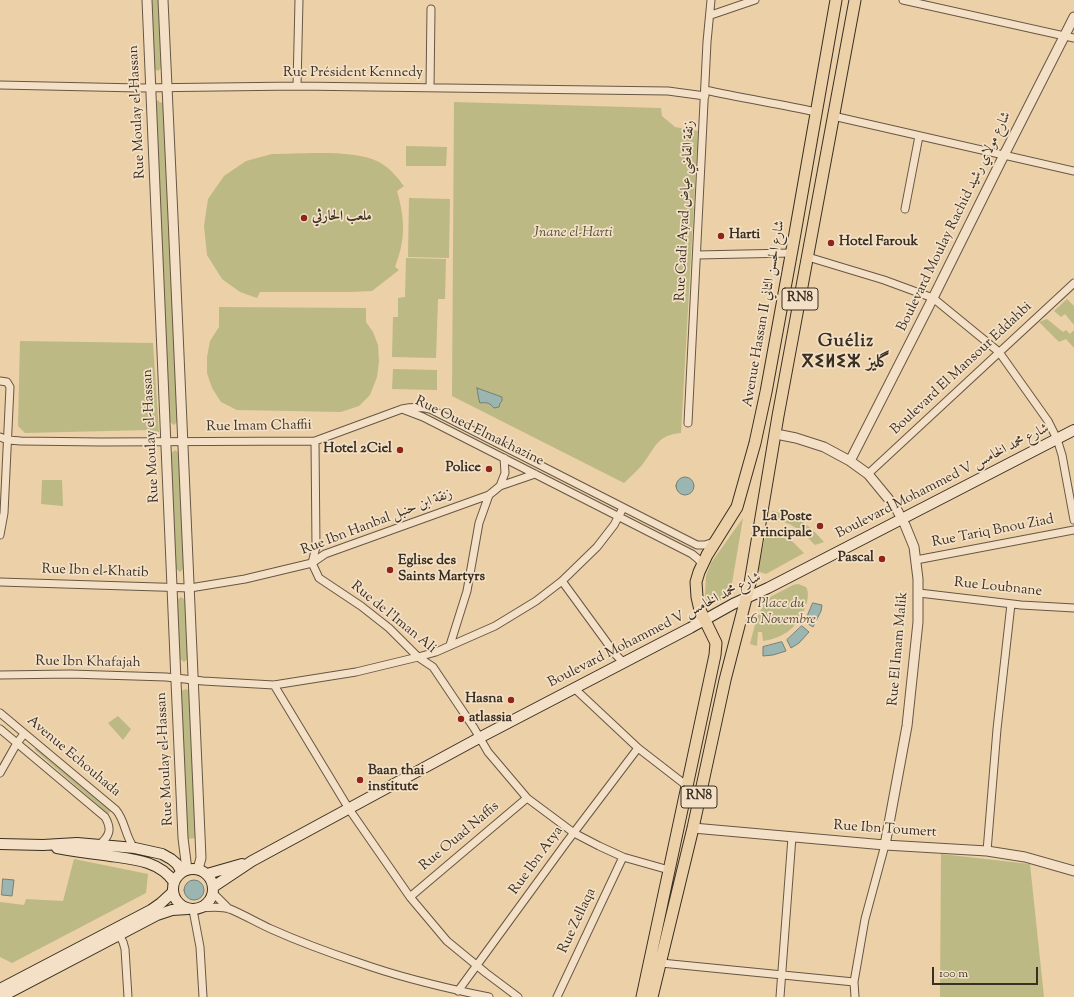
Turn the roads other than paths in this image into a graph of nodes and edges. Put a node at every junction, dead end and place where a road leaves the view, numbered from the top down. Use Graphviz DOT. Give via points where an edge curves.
graph roads {
  1 [pos="147,0"];
  2 [pos="163,0"];
  3 [pos="299,0"];
  4 [pos="711,0"];
  5 [pos="755,0"];
  6 [pos="836,0"];
  7 [pos="855,0"];
  8 [pos="903,0"];
  9 [pos="431,10"];
  10 [pos="710,15"];
  11 [pos="1074,17"];
  12 [pos="1064,36"];
  13 [pos="1074,38"];
  14 [pos="0,85"];
  15 [pos="297,86"];
  16 [pos="167,87"];
  17 [pos="151,88"];
  18 [pos="430,88"];
  19 [pos="705,93"];
  20 [pos="816,112"];
  21 [pos="833,116"];
  22 [pos="919,136"];
  23 [pos="1004,155"];
  24 [pos="1074,172"];
  25 [pos="905,209"];
  26 [pos="791,253"];
  27 [pos="697,255"];
  28 [pos="808,257"];
  29 [pos="1074,283"];
  30 [pos="933,298"];
  31 [pos="999,352"];
  32 [pos="3,381"];
  33 [pos="402,409"];
  34 [pos="688,423"];
  35 [pos="1074,430"];
  36 [pos="776,434"];
  37 [pos="0,437"];
  38 [pos="1057,439"];
  39 [pos="8,440"];
  40 [pos="183,441"];
  41 [pos="315,441"];
  42 [pos="166,442"];
  43 [pos="504,458"];
  44 [pos="850,461"];
  45 [pos="535,474"];
  46 [pos="868,474"];
  47 [pos="500,486"];
  48 [pos="489,495"];
  49 [pos="623,508"];
  50 [pos="2,513"];
  51 [pos="619,516"];
  52 [pos="901,520"];
  53 [pos="1074,520"];
  54 [pos="1074,530"];
  55 [pos="0,535"];
  56 [pos="716,541"];
  57 [pos="916,560"];
  58 [pos="312,563"];
  59 [pos="702,564"];
  60 [pos="562,581"];
  61 [pos="0,582"];
  62 [pos="172,588"];
  63 [pos="190,588"];
  64 [pos="919,593"];
  65 [pos="747,597"];
  66 [pos="1010,604"];
  67 [pos="1074,608"];
  68 [pos="704,620"];
  69 [pos="450,645"];
  70 [pos="418,657"];
  71 [pos="623,662"];
  72 [pos="0,675"];
  73 [pos="176,678"];
  74 [pos="194,680"];
  75 [pos="274,685"];
  76 [pos="574,688"];
  77 [pos="0,713"];
  78 [pos="0,729"];
  79 [pos="24,734"];
  80 [pos="479,738"];
  81 [pos="17,743"];
  82 [pos="638,748"];
  83 [pos="0,773"];
  84 [pos="687,786"];
  85 [pos="528,798"];
  86 [pos="348,808"];
  87 [pos="693,828"];
  88 [pos="574,833"];
  89 [pos="792,837"];
  90 [pos="0,844"];
  91 [pos="99,844"];
  92 [pos="44,845"];
  93 [pos="885,845"];
  94 [pos="134,848"];
  95 [pos="987,851"];
  96 [pos="623,857"];
  97 [pos="252,861"];
  98 [pos="669,870"];
  99 [pos="185,871"];
  100 [pos="1074,871"];
  101 [pos="203,872"];
  102 [pos="173,887"];
  103 [pos="213,890"];
  104 [pos="410,897"];
  105 [pos="194,909"];
  106 [pos="229,909"];
  107 [pos="119,935"];
  108 [pos="661,963"];
  109 [pos="477,966"];
  110 [pos="782,976"];
  111 [pos="854,982"];
  112 [pos="0,989"];
  113 [pos="458,991"];
  114 [pos="1,997"];
  115 [pos="128,997"];
  116 [pos="203,997"];
  117 [pos="486,997"];
  118 [pos="518,997"];
  119 [pos="557,997"];
  120 [pos="642,997"];
  121 [pos="652,997"];
  122 [pos="780,997"];
  123 [pos="855,997"];
  1 -- 17 [label="street, Rue Moulay el-Hassan"];
  2 -- 16 [label="street, Rue Moulay el-Hassan"];
  3 -- 15 [label="street"];
  4 -- 10 [label="street, Rue Cadi Ayad زنقة القاضي عياض"];
  5 -- 10 [label="street"];
  6 -- 20 [label="main road, Avenue Hassan II شارع الحسن الثاني / RN8"];
  7 -- 21 [label="main road, RN8"];
  8 -- 12 [label="street"];
  9 -- 18 [label="street"];
  10 -- 19 [label="street, Rue Cadi Ayad زنقة القاضي عياض"];
  11 -- 12 [label="street, Boulevard Moulay Rachid شارع مولاي رشيد"];
  12 -- 13 [label="street"];
  12 -- 23 [label="street, Boulevard Moulay Rachid شارع مولاي رشيد"];
  14 -- 17 [label="street, Rue Président Kennedy"];
  15 -- 16 [label="street, Rue Président Kennedy"];
  15 -- 18 [label="street, Rue Président Kennedy"];
  16 -- 17 [label="street, Rue Président Kennedy"];
  16 -- 40 [label="street, Rue Moulay el-Hassan"];
  17 -- 42 [label="street, Rue Moulay el-Hassan"];
  18 -- 19 [label="street, Rue Président Kennedy"];
  19 -- 20 [label="street, Rue Président Kennedy" via="764,101"];
  19 -- 27 [label="street, Rue Cadi Ayad زنقة القاضي عياض"];
  20 -- 26 [label="main road, Avenue Hassan II شارع الحسن الثاني / RN8"];
  21 -- 22 [label="street"];
  21 -- 28 [label="main road, RN8"];
  22 -- 23 [label="street"];
  22 -- 25 [label="street"];
  23 -- 24 [label="street"];
  23 -- 30 [label="street, Boulevard Moulay Rachid شارع مولاي رشيد"];
  26 -- 27 [label="street"];
  26 -- 56 [label="main road, Avenue Hassan II شارع الحسن الثاني / RN8" via="751,460 738,507"];
  27 -- 34 [label="street, Rue Cadi Ayad زنقة القاضي عياض"];
  28 -- 30 [label="street"];
  28 -- 36 [label="main road, RN8"];
  29 -- 31 [label="street, Boulevard El Mansour Eddahbi"];
  30 -- 31 [label="street"];
  30 -- 44 [label="street, Boulevard Moulay Rachid شارع مولاي رشيد"];
  31 -- 38 [label="street" via="1048,421"];
  31 -- 46 [label="street, Boulevard El Mansour Eddahbi"];
  32 -- 39 [label="street" via="10,387"];
  33 -- 41 [label="street, Rue Imam Chaffii"];
  33 -- 43 [label="street, Rue Oued Elmakhazine"];
  33 -- 49 [label="street, Rue Oued Elmakhazine" via="430,409"];
  35 -- 38 [label="main road, Boulevard Mohammed V شارع محمد الخامس"];
  36 -- 44 [label="street, Rue El Imam Malik" via="824,447"];
  36 -- 65 [label="main road, RN8"];
  37 -- 39 [label="street, Rue Imam Chaffii"];
  38 -- 52 [label="main road, Boulevard Mohammed V شارع محمد الخامس"];
  38 -- 53 [label="street"];
  39 -- 42 [label="street, Rue Imam Chaffii"];
  39 -- 50 [label="street"];
  40 -- 41 [label="street, Rue Imam Chaffii"];
  40 -- 42 [label="street, Rue Imam Chaffii"];
  40 -- 63 [label="street, Rue Moulay el-Hassan"];
  41 -- 58 [label="street" via="316,547"];
  42 -- 62 [label="street, Rue Moulay el-Hassan"];
  43 -- 45 [label="street, Rue Oued Elmakhazine"];
  43 -- 47 [label="street" via="505,473"];
  44 -- 46 [label="street, Rue El Imam Malik"];
  45 -- 47 [label="street, Rue Ibn Hanbal زنقة ابن حنبل"];
  45 -- 51 [label="street, Rue Oued Elmakhazine"];
  46 -- 52 [label="street, Rue El Imam Malik" via="896,508"];
  47 -- 48 [label="street, Rue Ibn Hanbal زنقة ابن حنبل"];
  48 -- 58 [label="street, Rue Ibn Hanbal زنقة ابن حنبل" via="325,554"];
  48 -- 69 [label="street" via="479,523 467,591"];
  49 -- 51 [label="street, Rue Ibn Khafajah"];
  49 -- 56 [label="street, Rue Oued Elmakhazine" via="697,545 705,546"];
  50 -- 55 [label="street"];
  51 -- 59 [label="street, Rue Oued Elmakhazine" via="692,554"];
  51 -- 60 [label="street, Rue Ibn Khafajah" via="597,546"];
  52 -- 57 [label="street, Rue El Imam Malik" via="910,535"];
  52 -- 65 [label="main road, Boulevard Mohammed V شارع محمد الخامس"];
  54 -- 57 [label="street, Rue Tariq Bnou Ziad"];
  56 -- 59 [label="main road, Avenue Hassan II شارع الحسن الثاني / RN8"];
  57 -- 64 [label="street, Rue El Imam Malik"];
  58 -- 63 [label="street, Rue Ibn Hanbal زنقة ابن حنبل" via="245,579"];
  58 -- 70 [label="street, Rue de l'Iman Ali" via="319,578 362,606"];
  59 -- 68 [label="main road, Avenue Hassan II شارع الحسن الثاني / RN8" via="696,591"];
  60 -- 69 [label="street, Rue Ibn Khafajah" via="536,601 495,626"];
  60 -- 71 [label="street"];
  61 -- 62 [label="street, Rue Ibn el-Khatib"];
  62 -- 63 [label="street, Rue Ibn el-Khatib"];
  62 -- 73 [label="street, Rue Moulay el-Hassan"];
  63 -- 74 [label="street, Rue Moulay el-Hassan"];
  64 -- 66 [label="street, Rue Loubnane"];
  64 -- 93 [label="street, Rue El Imam Malik" via="907,726"];
  65 -- 68 [label="main road, Boulevard Mohammed V شارع محمد الخامس"];
  65 -- 87 [label="main road, RN8" via="725,680"];
  66 -- 67 [label="street, Rue Loubnane"];
  66 -- 95 [label="street"];
  68 -- 71 [label="main road, Boulevard Mohammed V شارع محمد الخامس"];
  68 -- 84 [label="main road, RN8" via="716,644 715,655"];
  69 -- 70 [label="street, Rue Ibn Khafajah"];
  70 -- 75 [label="street, Rue Ibn Khafajah" via="356,672"];
  70 -- 80 [label="street, Rue de l'Iman Ali" via="433,667"];
  71 -- 76 [label="main road, Boulevard Mohammed V شارع محمد الخامس"];
  72 -- 73 [label="street, Rue Ibn Khafajah" via="70,674"];
  73 -- 74 [label="street, Rue Ibn Khafajah"];
  73 -- 99 [label="street, Rue Moulay el-Hassan"];
  74 -- 75 [label="street, Rue Ibn Khafajah"];
  74 -- 101 [label="street, Rue Moulay el-Hassan"];
  75 -- 86 [label="street"];
  76 -- 80 [label="main road, Boulevard Mohammed V شارع محمد الخامس"];
  76 -- 82 [label="street"];
  77 -- 79 [label="street, Avenue Echouhada"];
  78 -- 81 [label="street, Avenue Echouhada"];
  79 -- 81 [label="street"];
  79 -- 94 [label="street, Avenue Echouhada" via="120,814 128,840"];
  80 -- 85 [label="street, Rue de l'Iman Ali"];
  80 -- 86 [label="main road, Boulevard Mohammed V شارع محمد الخامس"];
  81 -- 83 [label="street"];
  81 -- 91 [label="street, Avenue Echouhada" via="105,817 109,823 108,834"];
  82 -- 84 [label="street"];
  82 -- 88 [label="street, Rue Ibn Atya"];
  84 -- 98 [label="main road, RN8"];
  85 -- 88 [label="street, Rue de l'Iman Ali"];
  85 -- 104 [label="street, Rue Ouad Naffis"];
  86 -- 97 [label="main road, Boulevard Mohammed V شارع محمد الخامس"];
  86 -- 104 [label="street"];
  87 -- 89 [label="street, Rue Ibn Toumert"];
  87 -- 108 [label="main road, RN8"];
  88 -- 96 [label="street, Rue de l'Iman Ali"];
  88 -- 109 [label="street, Rue Ibn Atya"];
  89 -- 93 [label="street, Rue Ibn Toumert"];
  89 -- 110 [label="street"];
  90 -- 92 [label="main road"];
  91 -- 92 [label="main road"];
  91 -- 94 [label="main road"];
  92 -- 102 [label="main road" via="142,861 168,874"];
  93 -- 95 [label="street, Rue Ibn Toumert"];
  93 -- 111 [label="street" via="865,919"];
  94 -- 99 [label="main road" via="162,854"];
  95 -- 100 [label="street, Rue Ibn Toumert" via="1025,857"];
  96 -- 98 [label="street, Rue de l'Iman Ali"];
  96 -- 119 [label="street, Rue Zellaqa"];
  97 -- 101 [label="main road, Boulevard Mohammed V شارع محمد الخامس"];
  97 -- 103 [label="main road, Boulevard Mohammed V شارع محمد الخامس"];
  98 -- 120 [label="main road, RN8"];
  99 -- 101 [label="main road"];
  99 -- 102 [label="main road" via="176,878"];
  101 -- 103 [label="main road" via="211,879"];
  102 -- 105 [label="main road" via="174,898 178,903"];
  102 -- 112 [label="main road" via="161,903 151,910"];
  103 -- 105 [label="main road" via="208,904"];
  103 -- 106 [label="street"];
  104 -- 109 [label="street" via="447,941"];
  105 -- 106 [label="street"];
  105 -- 107 [label="main road" via="172,910 157,915"];
  105 -- 116 [label="street" via="200,947"];
  106 -- 113 [label="street" via="316,947 402,976"];
  107 -- 114 [label="main road"];
  107 -- 115 [label="street" via="126,949"];
  108 -- 110 [label="street"];
  108 -- 121 [label="main road, RN8"];
  109 -- 113 [label="street, Rue Ibn Atya"];
  109 -- 118 [label="street"];
  110 -- 111 [label="street"];
  110 -- 122 [label="street"];
  111 -- 123 [label="street"];
  113 -- 117 [label="street"];
}
